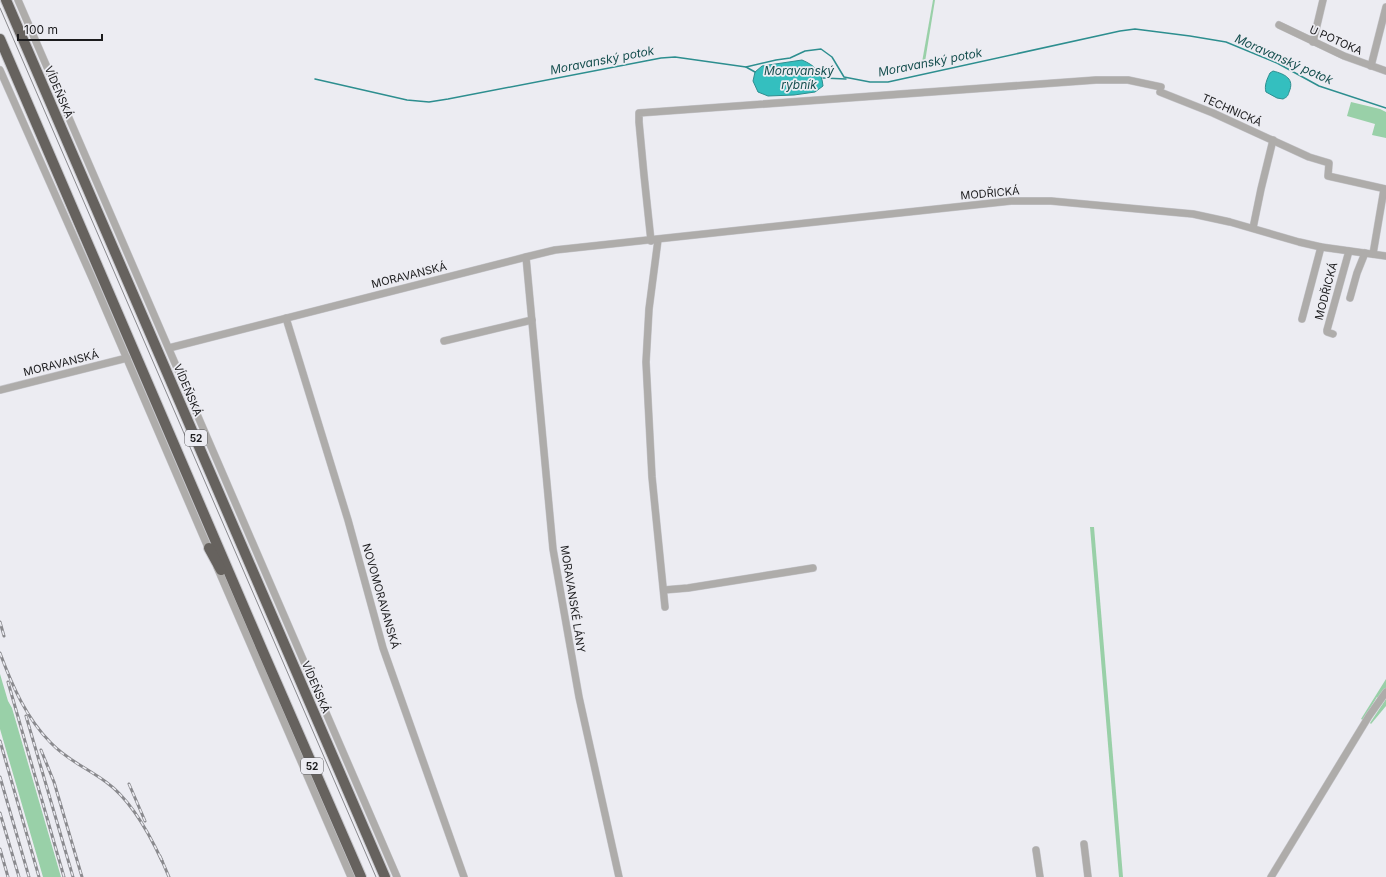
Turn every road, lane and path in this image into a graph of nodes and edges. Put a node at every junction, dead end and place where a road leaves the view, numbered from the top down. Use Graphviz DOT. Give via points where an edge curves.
graph roads {
  1 [pos="6,0"];
  2 [pos="18,0"];
  3 [pos="1323,0"];
  4 [pos="1386,7"];
  5 [pos="1279,25"];
  6 [pos="0,39"];
  7 [pos="1313,42"];
  8 [pos="1371,66"];
  9 [pos="0,70"];
  10 [pos="1386,71"];
  11 [pos="1273,140"];
  12 [pos="1385,189"];
  13 [pos="1253,228"];
  14 [pos="654,240"];
  15 [pos="1321,247"];
  16 [pos="1349,251"];
  17 [pos="1369,254"];
  18 [pos="1386,256"];
  19 [pos="526,257"];
  20 [pos="1350,298"];
  21 [pos="286,318"];
  22 [pos="1302,319"];
  23 [pos="532,320"];
  24 [pos="1333,334"];
  25 [pos="444,341"];
  26 [pos="169,348"];
  27 [pos="127,358"];
  28 [pos="0,390"];
  29 [pos="209,548"];
  30 [pos="812,568"];
  31 [pos="664,590"];
  32 [pos="665,607"];
  33 [pos="264,654"];
  34 [pos="1385,694"];
  35 [pos="1084,844"];
  36 [pos="1036,850"];
  37 [pos="351,877"];
  38 [pos="361,877"];
  39 [pos="385,877"];
  40 [pos="397,877"];
  41 [pos="464,877"];
  42 [pos="619,877"];
  43 [pos="1040,877"];
  44 [pos="1088,877"];
  45 [pos="1271,877"];
  1 -- 39 [label="highway, VÍDEŇSKÁ / 52"];
  2 -- 26 [label="street, VÍDEŇSKÁ"];
  3 -- 7 [label="street"];
  4 -- 8 [label="street"];
  5 -- 7 [label="street, U POTOKA"];
  6 -- 33 [label="highway, 52"];
  7 -- 8 [label="street, U POTOKA"];
  8 -- 10 [label="street, U POTOKA"];
  9 -- 27 [label="street"];
  11 -- 12 [label="street, TECHNICKÁ" via="1309,157 1329,163 1328,176"];
  11 -- 13 [label="street"];
  11 -- 14 [label="street, TECHNICKÁ" via="1161,90 1128,80 1096,80 639,113 643,167"];
  12 -- 17 [label="street"];
  13 -- 14 [label="street, MODŘICKÁ" via="1182,212 1051,201 1010,201"];
  13 -- 15 [label="street, MODŘICKÁ"];
  14 -- 19 [label="street, MORAVANSKÁ" via="556,250"];
  14 -- 31 [label="street" via="646,362 652,477"];
  15 -- 16 [label="street, MODŘICKÁ"];
  15 -- 22 [label="street, MODŘICKÁ"];
  16 -- 17 [label="street, MODŘICKÁ"];
  16 -- 24 [label="street, MODŘICKÁ" via="1327,330"];
  17 -- 18 [label="street, MODŘICKÁ"];
  17 -- 20 [label="street" via="1357,273"];
  19 -- 21 [label="street, MORAVANSKÁ"];
  19 -- 23 [label="street, MORAVANSKÉ LÁNY"];
  21 -- 26 [label="street, MORAVANSKÁ"];
  21 -- 41 [label="street, NOVOMORAVANSKÁ" via="348,520 383,648"];
  23 -- 25 [label="street"];
  23 -- 42 [label="street, MORAVANSKÉ LÁNY" via="554,549 579,698"];
  26 -- 40 [label="street, VÍDEŇSKÁ"];
  27 -- 28 [label="street, MORAVANSKÁ"];
  27 -- 29 [label="street"];
  29 -- 33 [label="highway"];
  29 -- 37 [label="street"];
  30 -- 31 [label="street"];
  31 -- 32 [label="street"];
  33 -- 38 [label="highway, 52"];
  34 -- 45 [label="street"];
  35 -- 44 [label="street"];
  36 -- 43 [label="street"];
}
